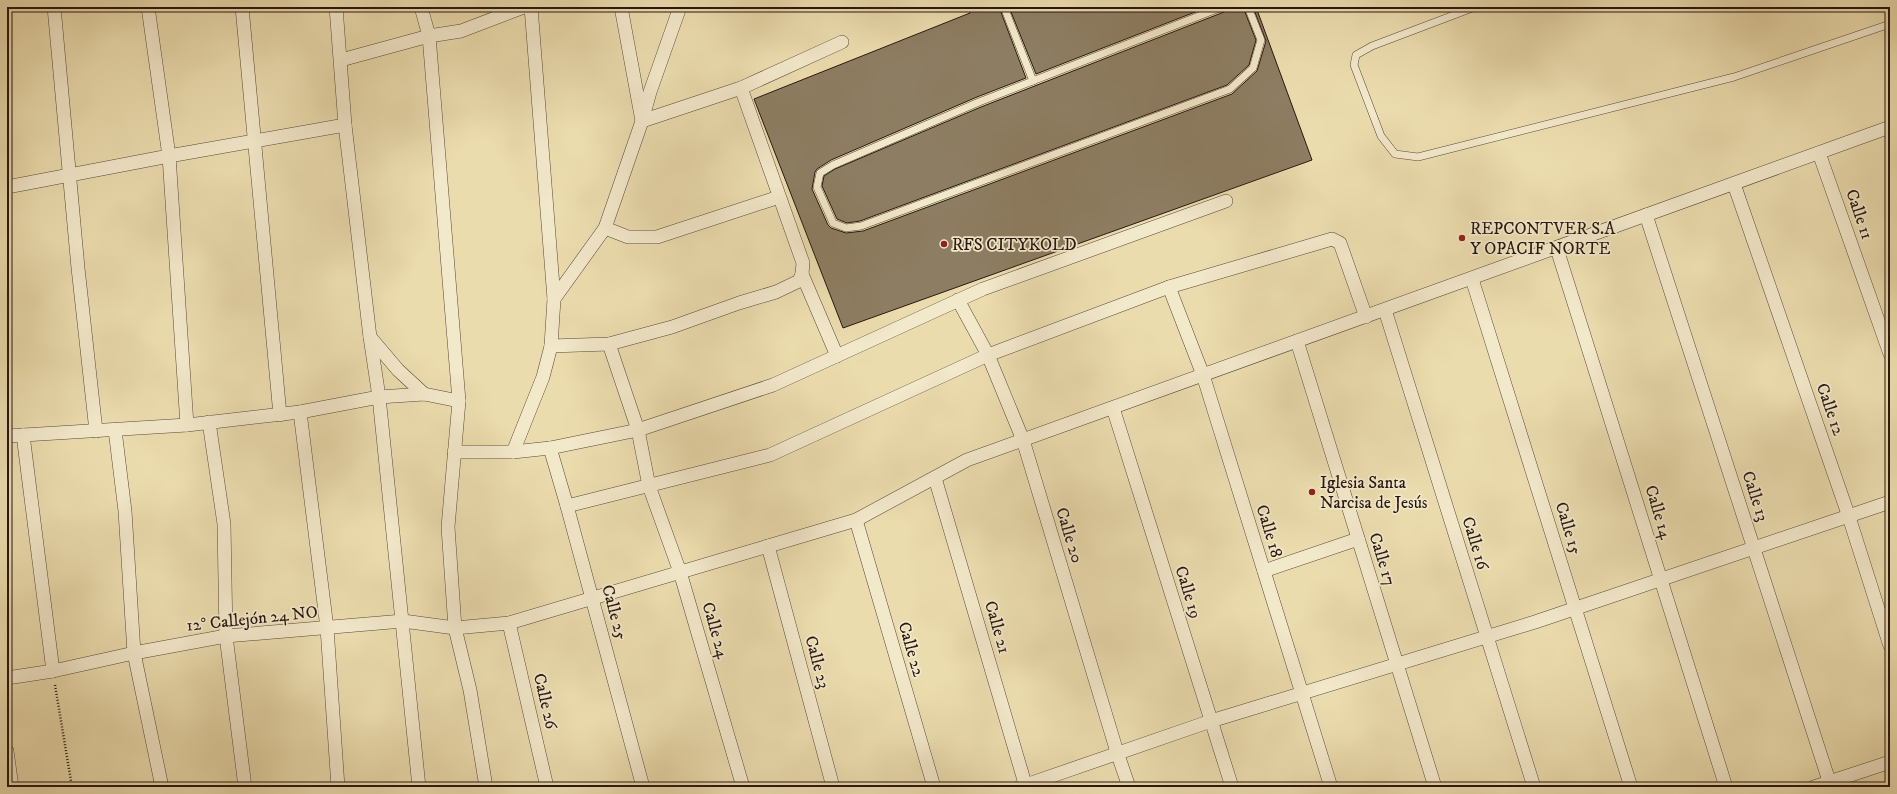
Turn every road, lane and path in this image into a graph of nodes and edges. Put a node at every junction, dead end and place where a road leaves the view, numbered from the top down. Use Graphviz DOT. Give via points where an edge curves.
graph roads {
  1 [pos="54,7"];
  2 [pos="148,7"];
  3 [pos="242,7"];
  4 [pos="336,7"];
  5 [pos="421,7"];
  6 [pos="524,7"];
  7 [pos="531,7"];
  8 [pos="621,7"];
  9 [pos="680,7"];
  10 [pos="1004,7"];
  11 [pos="1222,7"];
  12 [pos="1248,7"];
  13 [pos="1475,7"];
  14 [pos="1890,24"];
  15 [pos="429,36"];
  16 [pos="842,42"];
  17 [pos="341,60"];
  18 [pos="1033,81"];
  19 [pos="741,88"];
  20 [pos="642,121"];
  21 [pos="345,125"];
  22 [pos="1890,127"];
  23 [pos="254,141"];
  24 [pos="1819,153"];
  25 [pos="169,156"];
  26 [pos="70,176"];
  27 [pos="1734,184"];
  28 [pos="7,187"];
  29 [pos="779,197"];
  30 [pos="1226,202"];
  31 [pos="1646,215"];
  32 [pos="605,228"];
  33 [pos="1557,249"];
  34 [pos="802,274"];
  35 [pos="1472,279"];
  36 [pos="1169,287"];
  37 [pos="554,299"];
  38 [pos="958,300"];
  39 [pos="1385,310"];
  40 [pos="1366,317"];
  41 [pos="370,337"];
  42 [pos="1297,341"];
  43 [pos="609,344"];
  44 [pos="551,346"];
  45 [pos="1890,354"];
  46 [pos="988,355"];
  47 [pos="837,356"];
  48 [pos="1203,375"];
  49 [pos="424,394"];
  50 [pos="379,397"];
  51 [pos="459,401"];
  52 [pos="1113,408"];
  53 [pos="300,412"];
  54 [pos="280,415"];
  55 [pos="209,422"];
  56 [pos="187,425"];
  57 [pos="115,430"];
  58 [pos="638,430"];
  59 [pos="96,431"];
  60 [pos="23,435"];
  61 [pos="7,436"];
  62 [pos="1023,440"];
  63 [pos="550,448"];
  64 [pos="454,452"];
  65 [pos="514,452"];
  66 [pos="935,478"];
  67 [pos="649,486"];
  68 [pos="1890,502"];
  69 [pos="568,506"];
  70 [pos="1850,517"];
  71 [pos="856,520"];
  72 [pos="1358,539"];
  73 [pos="768,546"];
  74 [pos="1754,549"];
  75 [pos="1264,571"];
  76 [pos="680,572"];
  77 [pos="1661,580"];
  78 [pos="592,598"];
  79 [pos="1575,609"];
  80 [pos="403,621"];
  81 [pos="509,623"];
  82 [pos="327,628"];
  83 [pos="455,628"];
  84 [pos="226,636"];
  85 [pos="1486,637"];
  86 [pos="1890,646"];
  87 [pos="134,653"];
  88 [pos="1397,664"];
  89 [pos="53,671"];
  90 [pos="7,678"];
  91 [pos="1302,693"];
  92 [pos="1211,721"];
  93 [pos="7,751"];
  94 [pos="1117,752"];
  95 [pos="1890,762"];
  96 [pos="1830,784"];
  97 [pos="1024,786"];
  98 [pos="12,787"];
  99 [pos="72,787"];
  100 [pos="162,787"];
  101 [pos="245,787"];
  102 [pos="338,787"];
  103 [pos="419,787"];
  104 [pos="486,787"];
  105 [pos="546,787"];
  106 [pos="643,787"];
  107 [pos="743,787"];
  108 [pos="833,787"];
  109 [pos="934,787"];
  110 [pos="1129,787"];
  111 [pos="1232,787"];
  112 [pos="1331,787"];
  113 [pos="1435,787"];
  114 [pos="1534,787"];
  115 [pos="1631,787"];
  116 [pos="1726,787"];
  117 [pos="1814,787"];
  1 -- 26 [label="street"];
  2 -- 25 [label="street"];
  3 -- 23 [label="street"];
  4 -- 17 [label="street"];
  5 -- 15 [label="street"];
  6 -- 15 [label="street" via="461,30"];
  7 -- 37 [label="street"];
  8 -- 20 [label="street"];
  9 -- 20 [label="street"];
  10 -- 18 [label="lane"];
  11 -- 18 [label="lane"];
  12 -- 18 [label="lane" via="1261,40 1253,68 1230,89 861,226 846,228 833,223 817,187 820,173 847,159"];
  13 -- 14 [label="lane" via="1372,46 1356,55 1354,65 1381,136 1395,154 1418,157 1734,77"];
  15 -- 17 [label="street"];
  15 -- 51 [label="street"];
  16 -- 19 [label="street"];
  17 -- 21 [label="street"];
  19 -- 20 [label="street"];
  19 -- 29 [label="street"];
  20 -- 32 [label="street"];
  21 -- 23 [label="street"];
  21 -- 41 [label="street"];
  22 -- 24 [label="street, 12° Callejón 24 NO"];
  23 -- 25 [label="street"];
  23 -- 54 [label="street"];
  24 -- 27 [label="street, 12° Callejón 24 NO"];
  24 -- 45 [label="street, Calle 11"];
  25 -- 26 [label="street"];
  25 -- 56 [label="street"];
  26 -- 28 [label="street"];
  26 -- 59 [label="street"];
  27 -- 31 [label="street, 12° Callejón 24 NO"];
  27 -- 70 [label="street, Calle 12"];
  29 -- 32 [label="street" via="657,237 628,237"];
  29 -- 34 [label="street" via="803,263"];
  30 -- 38 [label="street"];
  31 -- 33 [label="street, 12° Callejón 24 NO"];
  31 -- 74 [label="street, Calle 13"];
  32 -- 37 [label="street"];
  33 -- 35 [label="street, 12° Callejón 24 NO"];
  33 -- 77 [label="street, Calle 14"];
  34 -- 43 [label="street" via="799,281 782,290 672,327"];
  34 -- 47 [label="street"];
  35 -- 39 [label="street, 12° Callejón 24 NO"];
  35 -- 79 [label="street, Calle 15"];
  36 -- 40 [label="street" via="1332,239 1340,243"];
  36 -- 46 [label="street"];
  36 -- 48 [label="street, Calle 18"];
  37 -- 44 [label="street"];
  38 -- 46 [label="street, Calle 20"];
  38 -- 47 [label="street"];
  39 -- 40 [label="street, 12° Callejón 24 NO"];
  39 -- 85 [label="street, Calle 16"];
  40 -- 42 [label="street, 12° Callejón 24 NO"];
  41 -- 49 [label="street" via="398,370"];
  41 -- 50 [label="street"];
  42 -- 48 [label="street, 12° Callejón 24 NO"];
  42 -- 72 [label="street, Calle 17"];
  43 -- 44 [label="street"];
  43 -- 58 [label="street, Calle 24"];
  44 -- 65 [label="street" via="544,378"];
  46 -- 62 [label="street, Calle 20"];
  46 -- 67 [label="street" via="770,455"];
  47 -- 58 [label="street" via="773,385"];
  48 -- 52 [label="street, 12° Callejón 24 NO"];
  48 -- 75 [label="street, Calle 18"];
  49 -- 50 [label="street"];
  49 -- 51 [label="street"];
  50 -- 53 [label="street"];
  50 -- 80 [label="street"];
  51 -- 64 [label="street"];
  52 -- 62 [label="street, 12° Callejón 24 NO"];
  52 -- 92 [label="street, Calle 19"];
  53 -- 54 [label="street"];
  53 -- 82 [label="street"];
  54 -- 55 [label="street"];
  55 -- 56 [label="street"];
  55 -- 84 [label="street" via="224,524"];
  56 -- 57 [label="street"];
  57 -- 59 [label="street"];
  57 -- 87 [label="street" via="125,511"];
  58 -- 63 [label="street"];
  58 -- 67 [label="street, Calle 24"];
  59 -- 60 [label="street"];
  60 -- 61 [label="street"];
  60 -- 89 [label="street"];
  62 -- 66 [label="street, 12° Callejón 24 NO" via="967,460"];
  62 -- 94 [label="street, Calle 20"];
  63 -- 65 [label="street"];
  63 -- 69 [label="street, Calle 25"];
  64 -- 65 [label="street"];
  64 -- 83 [label="street" via="448,527"];
  66 -- 71 [label="street, 12° Callejón 24 NO"];
  66 -- 97 [label="street, Calle 21"];
  67 -- 69 [label="street"];
  67 -- 76 [label="street, Calle 24"];
  68 -- 70 [label="street"];
  69 -- 78 [label="street, Calle 25"];
  70 -- 74 [label="street"];
  70 -- 86 [label="street, Calle 12"];
  71 -- 73 [label="street, 12° Callejón 24 NO"];
  71 -- 109 [label="street, Calle 22"];
  72 -- 75 [label="street"];
  72 -- 88 [label="street, Calle 17"];
  73 -- 76 [label="street, 12° Callejón 24 NO"];
  73 -- 108 [label="street, Calle 23"];
  74 -- 77 [label="street"];
  74 -- 96 [label="street, Calle 13"];
  75 -- 91 [label="street, Calle 18"];
  76 -- 78 [label="street, 12° Callejón 24 NO"];
  76 -- 107 [label="street, Calle 24"];
  77 -- 79 [label="street"];
  77 -- 116 [label="street, Calle 14"];
  78 -- 81 [label="street, 12° Callejón 24 NO"];
  78 -- 106 [label="street, Calle 25"];
  79 -- 85 [label="street"];
  79 -- 115 [label="street, Calle 15"];
  80 -- 82 [label="street, 12° Callejón 24 NO"];
  80 -- 83 [label="street, 12° Callejón 24 NO"];
  80 -- 103 [label="street"];
  81 -- 83 [label="street, 12° Callejón 24 NO"];
  81 -- 105 [label="street, Calle 26"];
  82 -- 84 [label="street, 12° Callejón 24 NO"];
  82 -- 102 [label="street"];
  83 -- 104 [label="street" via="470,690"];
  84 -- 87 [label="street, 12° Callejón 24 NO"];
  84 -- 101 [label="street"];
  85 -- 88 [label="street"];
  85 -- 114 [label="street, Calle 16"];
  87 -- 89 [label="street, 12° Callejón 24 NO"];
  87 -- 100 [label="street"];
  88 -- 91 [label="street"];
  88 -- 113 [label="street, Calle 17"];
  89 -- 90 [label="street, 12° Callejón 24 NO"];
  89 -- 99 [label="path"];
  91 -- 92 [label="street"];
  91 -- 112 [label="street, Calle 18"];
  92 -- 94 [label="street"];
  92 -- 111 [label="street, Calle 19"];
  93 -- 98 [label="street"];
  94 -- 97 [label="street"];
  94 -- 110 [label="street, Calle 20"];
  95 -- 96 [label="street"];
  96 -- 117 [label="street"];
}
